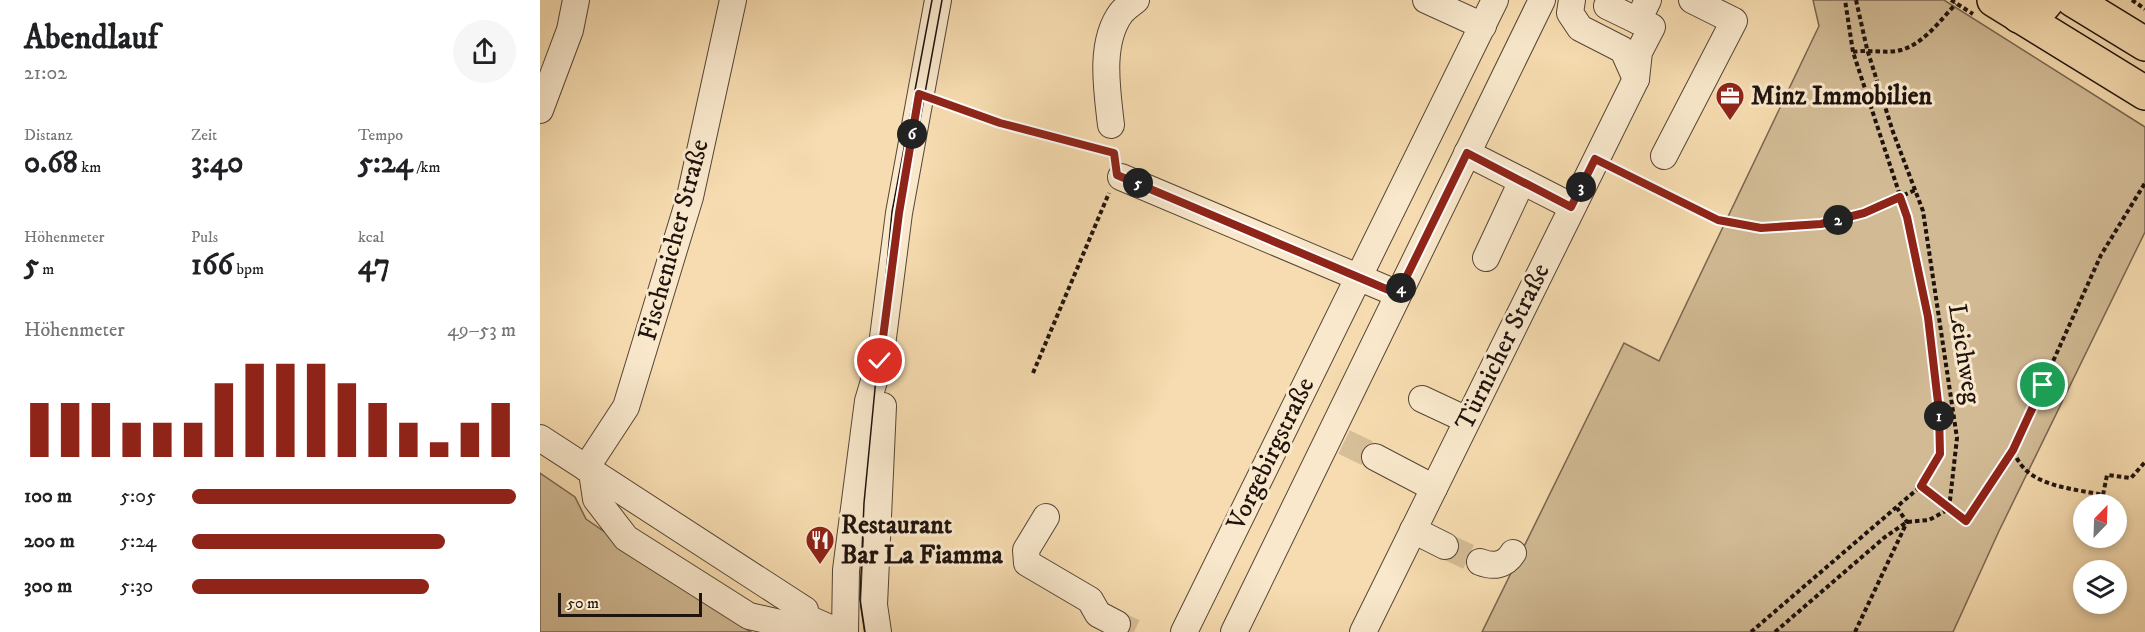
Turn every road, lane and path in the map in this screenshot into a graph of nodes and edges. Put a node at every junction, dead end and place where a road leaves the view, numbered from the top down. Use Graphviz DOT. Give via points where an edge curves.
graph roads {
  1 [pos="576,0"];
  2 [pos="733,0"];
  3 [pos="938,0"];
  4 [pos="1136,0"];
  5 [pos="1426,0"];
  6 [pos="1496,0"];
  7 [pos="1542,0"];
  8 [pos="1572,0"];
  9 [pos="1692,0"];
  10 [pos="1845,0"];
  11 [pos="1856,0"];
  12 [pos="2048,0"];
  13 [pos="2073,0"];
  14 [pos="2132,0"];
  15 [pos="1956,3"];
  16 [pos="1607,6"];
  17 [pos="2007,8"];
  18 [pos="2145,9"];
  19 [pos="1643,10"];
  20 [pos="1483,26"];
  21 [pos="2145,44"];
  22 [pos="1867,49"];
  23 [pos="1853,52"];
  24 [pos="1636,79"];
  25 [pos="2145,93"];
  26 [pos="919,94"];
  27 [pos="540,110"];
  28 [pos="1111,125"];
  29 [pos="1467,153"];
  30 [pos="1664,156"];
  31 [pos="1595,159"];
  32 [pos="1117,168"];
  33 [pos="1522,182"];
  34 [pos="2145,183"];
  35 [pos="1915,190"];
  36 [pos="1900,197"];
  37 [pos="1571,207"];
  38 [pos="1486,258"];
  39 [pos="1358,277"];
  40 [pos="1398,294"];
  41 [pos="880,361"];
  42 [pos="1033,373"];
  43 [pos="1422,399"];
  44 [pos="1467,420"];
  45 [pos="540,438"];
  46 [pos="2013,450"];
  47 [pos="1375,458"];
  48 [pos="2145,462"];
  49 [pos="589,470"];
  50 [pos="1921,486"];
  51 [pos="1434,488"];
  52 [pos="1897,508"];
  53 [pos="1949,509"];
  54 [pos="1046,517"];
  55 [pos="1907,522"];
  56 [pos="1413,530"];
  57 [pos="1445,546"];
  58 [pos="1513,553"];
  59 [pos="1480,562"];
  60 [pos="1117,624"];
  61 [pos="803,625"];
  62 [pos="839,632"];
  63 [pos="845,632"];
  64 [pos="878,632"];
  65 [pos="1184,632"];
  66 [pos="1234,632"];
  67 [pos="1363,632"];
  68 [pos="1751,632"];
  69 [pos="1775,632"];
  70 [pos="1855,632"];
  1 -- 27 [label="street" via="570,30"];
  2 -- 49 [label="street, Fischenicher Straße" via="690,197 626,408"];
  3 -- 26 [label="street"];
  4 -- 28 [label="street" via="1121,13 1110,41 1106,75"];
  5 -- 20 [label="street"];
  6 -- 20 [label="street, Vorgebirgstraße"];
  7 -- 29 [label="street, Vorgebirgstraße"];
  8 -- 24 [label="street" via="1570,13 1580,28 1623,50"];
  9 -- 30 [label="street" via="1734,21"];
  10 -- 23 [label="path, Leichweg"];
  11 -- 22 [label="path, Leichweg"];
  12 -- 17 [label="main road" via="2043,6"];
  13 -- 21 [label="main road"];
  14 -- 18 [label="path"];
  15 -- 22 [label="path" via="1928,34 1901,50"];
  16 -- 19 [label="street"];
  17 -- 25 [label="main road"];
  19 -- 24 [label="street, Türnicher Straße" via="1652,27 1639,52"];
  20 -- 39 [label="street, Vorgebirgstraße"];
  22 -- 23 [label="path"];
  22 -- 35 [label="path, Leichweg"];
  23 -- 36 [label="path, Leichweg"];
  24 -- 31 [label="street, Türnicher Straße"];
  26 -- 32 [label="path"];
  26 -- 41 [label="street"];
  28 -- 32 [label="path"];
  29 -- 33 [label="street"];
  29 -- 40 [label="street, Vorgebirgstraße"];
  31 -- 36 [label="path" via="1718,220 1761,228 1821,224 1864,213"];
  31 -- 37 [label="street, Türnicher Straße"];
  32 -- 39 [label="street"];
  32 -- 42 [label="path"];
  33 -- 37 [label="street"];
  33 -- 38 [label="street"];
  34 -- 46 [label="path" via="2101,255"];
  35 -- 36 [label="path"];
  35 -- 53 [label="path, Leichweg" via="1923,211 1957,438"];
  36 -- 50 [label="path, Leichweg" via="1928,317 1939,411 1940,454"];
  37 -- 44 [label="street, Türnicher Straße"];
  39 -- 40 [label="street"];
  39 -- 65 [label="street, Vorgebirgstraße"];
  40 -- 66 [label="street, Vorgebirgstraße" via="1337,438"];
  41 -- 63 [label="street" via="867,413 846,570"];
  41 -- 64 [label="street" via="883,406 874,605"];
  43 -- 44 [label="street"];
  44 -- 51 [label="street, Türnicher Straße"];
  45 -- 49 [label="street"];
  46 -- 48 [label="path" via="2017,461 2043,483 2103,495 2107,475 2131,478"];
  46 -- 53 [label="path" via="1966,521"];
  47 -- 51 [label="street"];
  49 -- 61 [label="street" via="805,610"];
  49 -- 61 [label="street" via="597,500 626,538 749,616"];
  50 -- 52 [label="path, Leichweg"];
  50 -- 53 [label="path"];
  51 -- 56 [label="street, Türnicher Straße"];
  52 -- 55 [label="path"];
  52 -- 68 [label="path, Leichweg"];
  53 -- 55 [label="path" via="1929,520"];
  54 -- 60 [label="street" via="1026,550 1027,562 1090,600 1098,614"];
  55 -- 69 [label="path"];
  55 -- 70 [label="path"];
  56 -- 57 [label="street"];
  56 -- 67 [label="street, Türnicher Straße"];
  58 -- 59 [label="street" via="1506,562"];
  61 -- 62 [label="street"];
}
